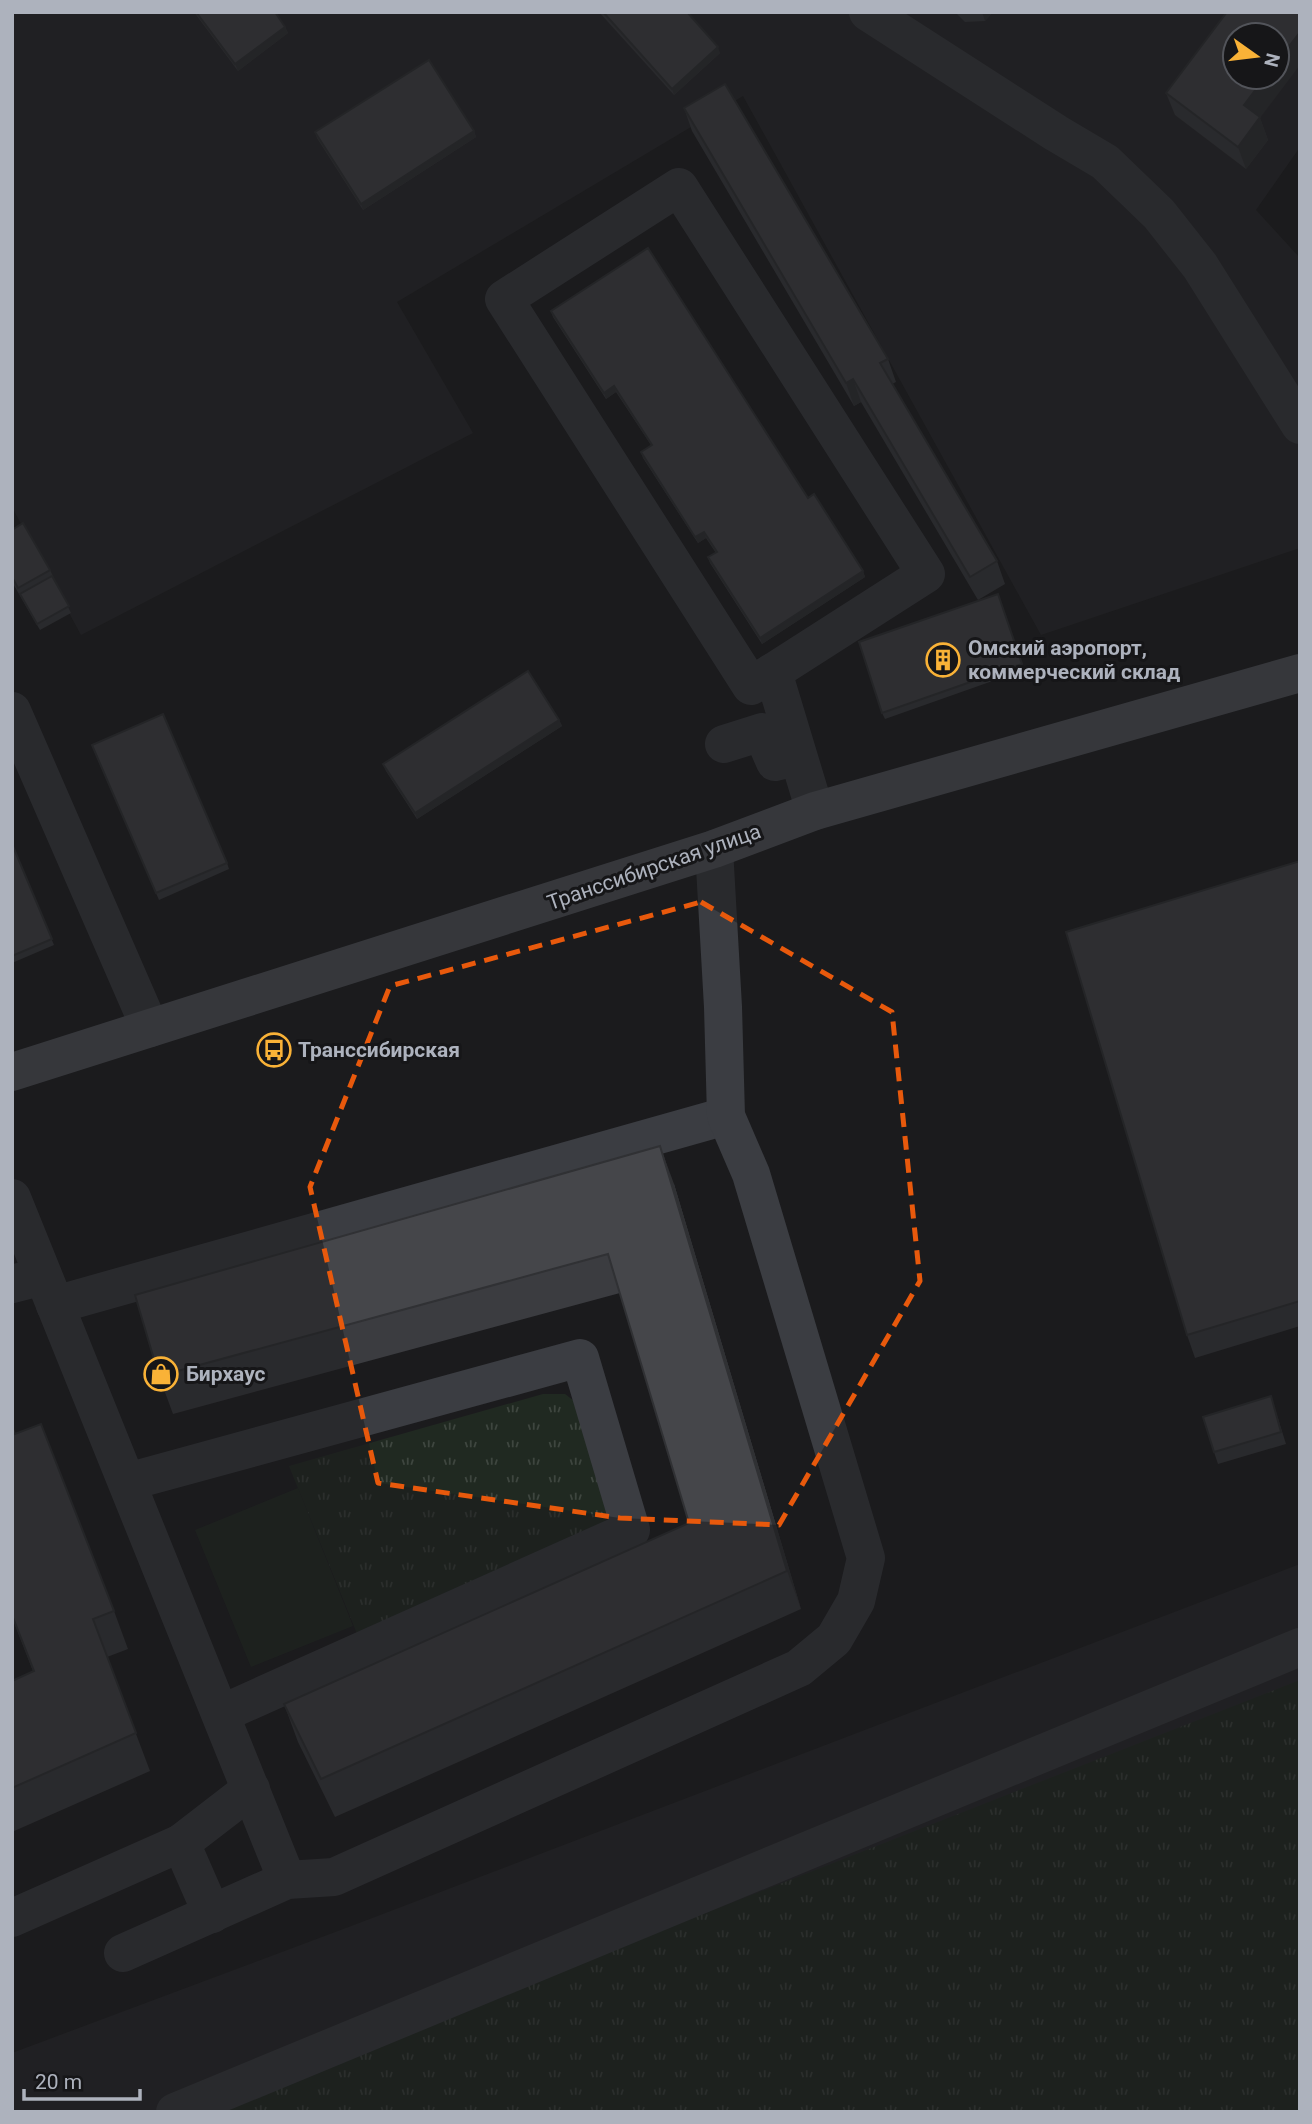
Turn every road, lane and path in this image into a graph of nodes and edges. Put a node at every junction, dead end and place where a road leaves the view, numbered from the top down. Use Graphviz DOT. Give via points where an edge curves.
graph roads {
  1 [pos="868,12"];
  2 [pos="1300,425"];
  3 [pos="773,673"];
  4 [pos="1300,673"];
  5 [pos="12,711"];
  6 [pos="724,744"];
  7 [pos="798,756"];
  8 [pos="24,770"];
  9 [pos="814,811"];
  10 [pos="714,849"];
  11 [pos="149,1028"];
  12 [pos="12,1072"];
  13 [pos="726,1116"];
  14 [pos="12,1198"];
  15 [pos="37,1288"];
  16 [pos="127,1482"];
  17 [pos="1300,1647"];
  18 [pos="221,1714"];
  19 [pos="251,1789"];
  20 [pos="181,1843"];
  21 [pos="287,1880"];
  22 [pos="212,1914"];
  23 [pos="12,1918"];
  24 [pos="123,1953"];
  25 [pos="175,2112"];
  1 -- 2 [label="lane" via="1105,162 1159,214 1200,266"];
  3 -- 3 [label="lane" via="751,686 504,299 679,187 926,574"];
  3 -- 7 [label="lane"];
  4 -- 9 [label="main road, Транссибирская улица"];
  5 -- 8 [label="lane"];
  6 -- 7 [label="lane" via="762,732 775,762"];
  7 -- 9 [label="lane"];
  8 -- 11 [label="lane"];
  9 -- 10 [label="main road, Транссибирская улица"];
  10 -- 11 [label="main road, Транссибирская улица"];
  10 -- 13 [label="lane"];
  11 -- 12 [label="main road, Транссибирская улица"];
  13 -- 15 [label="lane"];
  13 -- 21 [label="lane" via="751,1174 866,1558 856,1601 834,1639 799,1668 334,1877"];
  14 -- 15 [label="lane"];
  15 -- 16 [label="lane"];
  16 -- 18 [label="lane"];
  16 -- 18 [label="lane" via="580,1358 631,1530"];
  17 -- 25 [label="lane"];
  18 -- 19 [label="lane"];
  19 -- 20 [label="lane"];
  19 -- 21 [label="lane"];
  20 -- 22 [label="lane"];
  20 -- 23 [label="lane"];
  21 -- 22 [label="lane"];
  22 -- 24 [label="lane"];
}
